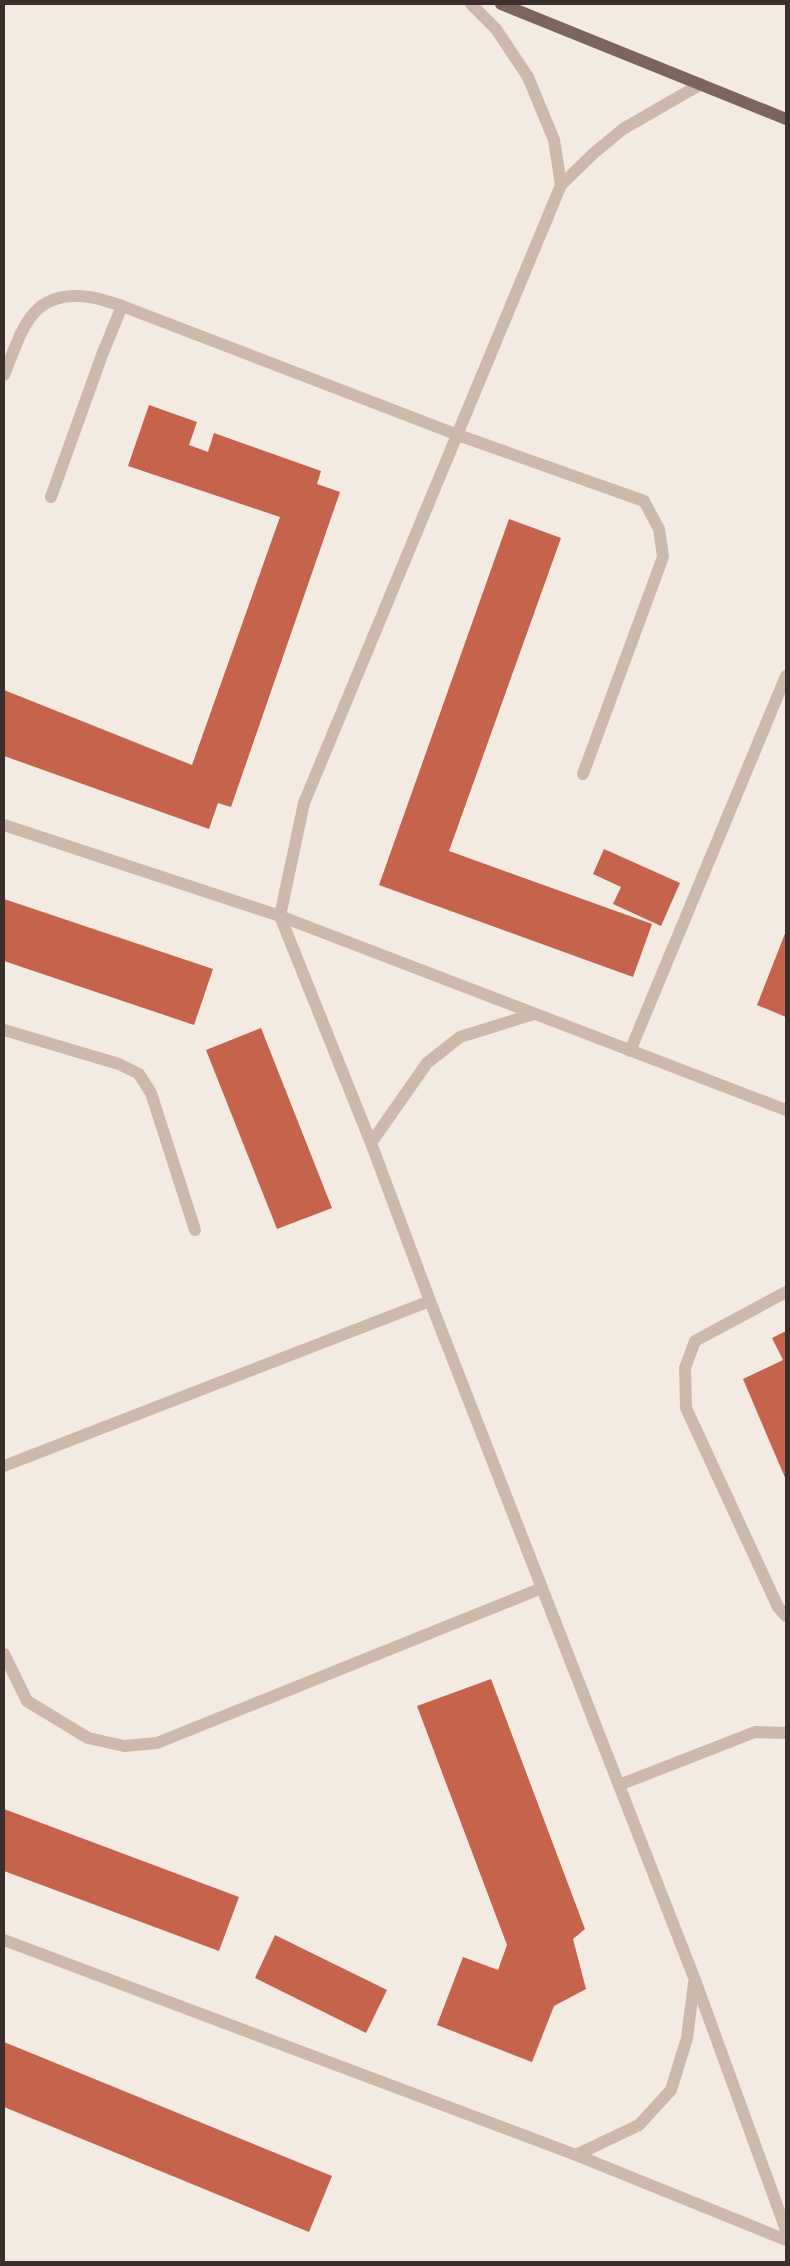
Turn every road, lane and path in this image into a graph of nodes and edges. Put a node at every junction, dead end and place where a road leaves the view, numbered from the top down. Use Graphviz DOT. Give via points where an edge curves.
graph roads {
  1 [pos="471,4"];
  2 [pos="501,4"];
  3 [pos="701,84"];
  4 [pos="786,119"];
  5 [pos="561,185"];
  6 [pos="122,306"];
  7 [pos="4,375"];
  8 [pos="458,435"];
  9 [pos="51,497"];
  10 [pos="786,676"];
  11 [pos="584,774"];
  12 [pos="4,825"];
  13 [pos="280,916"];
  14 [pos="534,1014"];
  15 [pos="4,1030"];
  16 [pos="630,1051"];
  17 [pos="786,1110"];
  18 [pos="371,1142"];
  19 [pos="195,1230"];
  20 [pos="786,1292"];
  21 [pos="430,1301"];
  22 [pos="4,1466"];
  23 [pos="542,1588"];
  24 [pos="786,1616"];
  25 [pos="4,1654"];
  26 [pos="786,1734"];
  27 [pos="619,1785"];
  28 [pos="4,1940"];
  29 [pos="695,1980"];
  30 [pos="576,2155"];
  31 [pos="786,2230"];
  32 [pos="786,2240"];
  1 -- 5 [label="street" via="496,29 528,77 554,140"];
  2 -- 3 [label="main road"];
  3 -- 4 [label="main road"];
  3 -- 5 [label="street" via="623,129"];
  5 -- 8 [label="street"];
  6 -- 7 [label="street" via="89,297 56,297 37,308 23,327"];
  6 -- 8 [label="street"];
  6 -- 9 [label="street"];
  8 -- 11 [label="street" via="644,501 659,529 663,557"];
  8 -- 13 [label="street" via="304,803"];
  10 -- 16 [label="street"];
  12 -- 13 [label="street"];
  13 -- 14 [label="street"];
  13 -- 18 [label="street"];
  14 -- 16 [label="street"];
  14 -- 18 [label="street" via="460,1037 427,1063"];
  15 -- 19 [label="street" via="119,1064 139,1074 150,1093"];
  16 -- 17 [label="street"];
  18 -- 21 [label="street"];
  20 -- 24 [label="street" via="695,1341 685,1368 686,1408 778,1607"];
  21 -- 22 [label="street"];
  21 -- 23 [label="street"];
  23 -- 25 [label="street" via="157,1743 124,1746 88,1738 27,1701"];
  23 -- 27 [label="street"];
  26 -- 27 [label="street" via="756,1732"];
  27 -- 29 [label="street"];
  28 -- 30 [label="street"];
  29 -- 30 [label="street" via="687,2038 671,2090 639,2125"];
  29 -- 31 [label="street"];
  30 -- 32 [label="street"];
}
